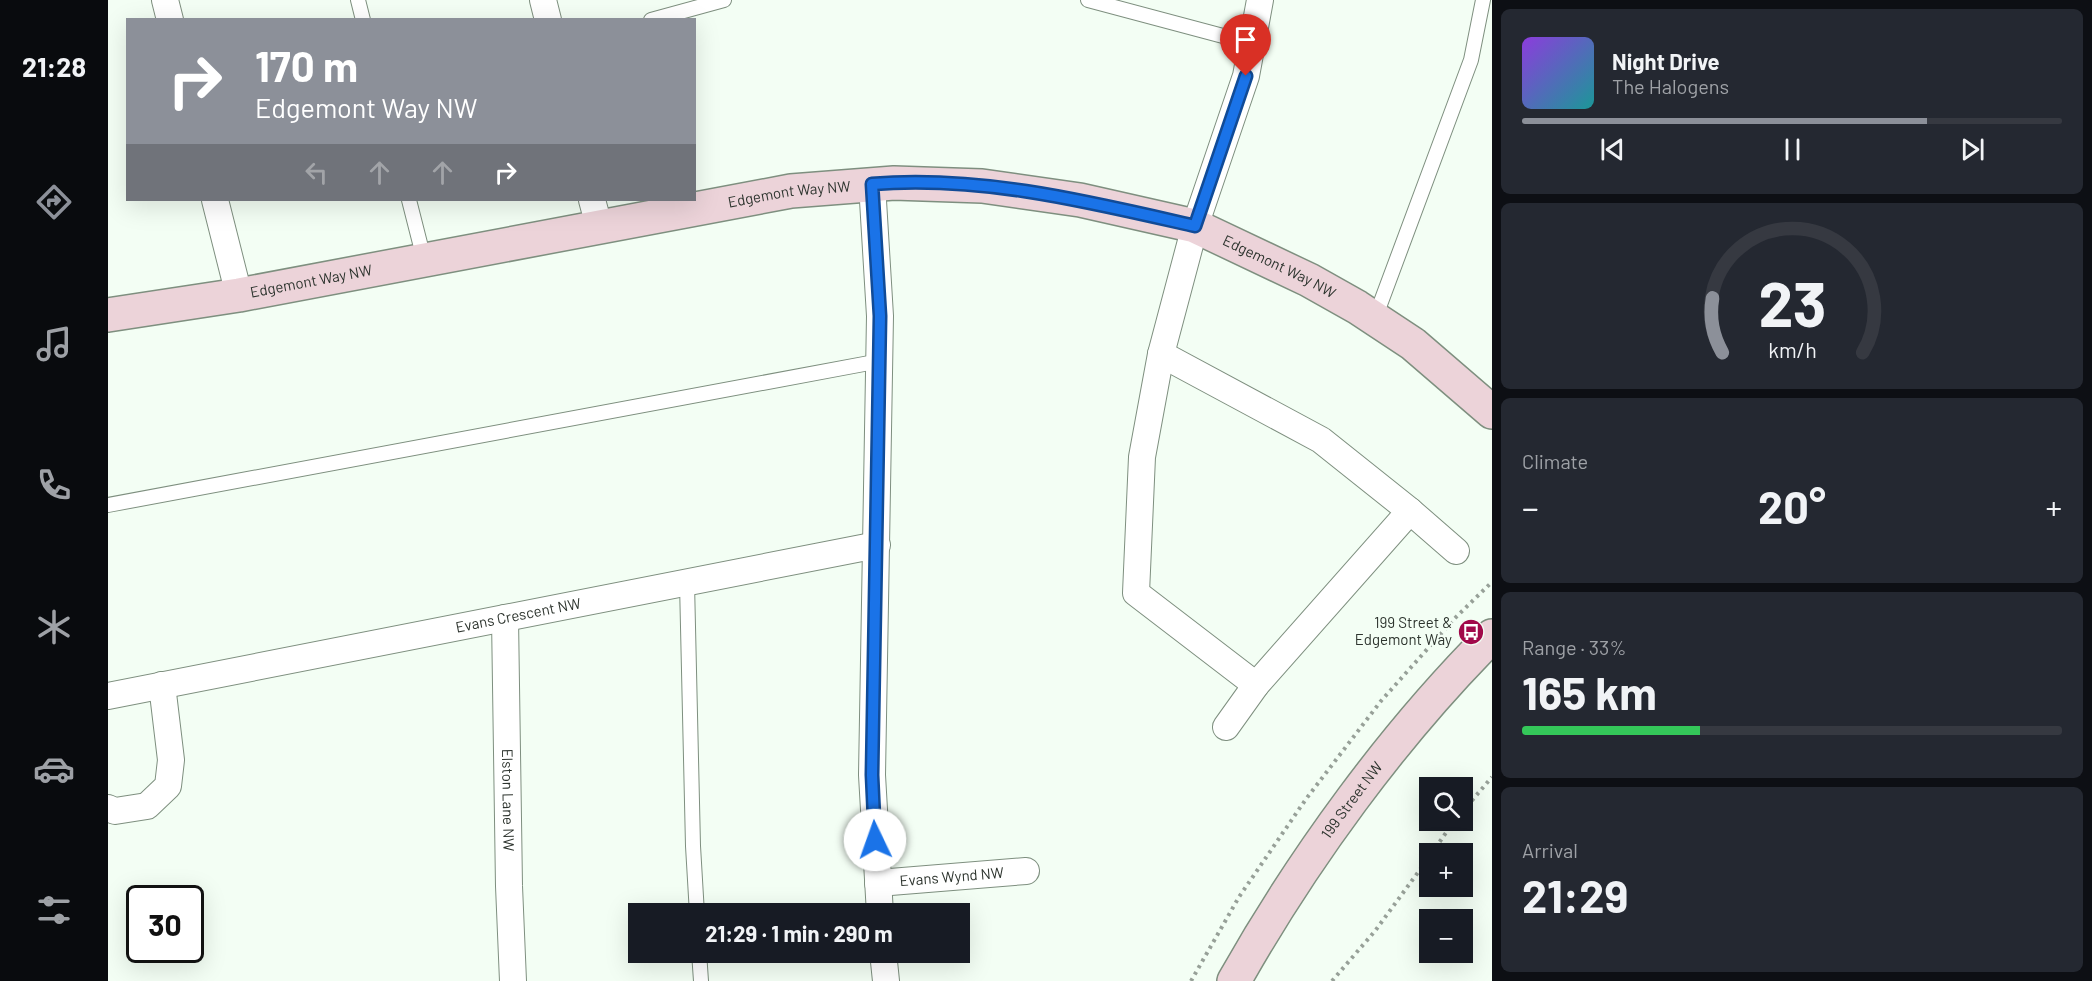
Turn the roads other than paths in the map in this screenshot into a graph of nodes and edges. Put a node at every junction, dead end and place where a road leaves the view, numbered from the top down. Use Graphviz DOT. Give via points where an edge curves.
graph roads {
  1 [pos="165,0"];
  2 [pos="358,0"];
  3 [pos="543,0"];
  4 [pos="724,0"];
  5 [pos="1088,0"];
  6 [pos="1260,0"];
  7 [pos="1483,0"];
  8 [pos="170,18"];
  9 [pos="362,18"];
  10 [pos="548,18"];
  11 [pos="658,18"];
  12 [pos="1252,44"];
  13 [pos="872,184"];
  14 [pos="215,201"];
  15 [pos="409,201"];
  16 [pos="596,213"];
  17 [pos="1195,226"];
  18 [pos="424,259"];
  19 [pos="239,295"];
  20 [pos="108,315"];
  21 [pos="1375,319"];
  22 [pos="1161,354"];
  23 [pos="880,361"];
  24 [pos="1492,412"];
  25 [pos="108,506"];
  26 [pos="1410,511"];
  27 [pos="877,545"];
  28 [pos="1456,551"];
  29 [pos="687,583"];
  30 [pos="505,618"];
  31 [pos="1492,636"];
  32 [pos="162,685"];
  33 [pos="1256,685"];
  34 [pos="108,696"];
  35 [pos="1226,727"];
  36 [pos="108,808"];
  37 [pos="1026,871"];
  38 [pos="878,883"];
  39 [pos="696,903"];
  40 [pos="879,903"];
  41 [pos="700,963"];
  42 [pos="884,963"];
  43 [pos="513,981"];
  44 [pos="701,981"];
  45 [pos="885,981"];
  46 [pos="1234,981"];
  1 -- 8 [label="street"];
  2 -- 9 [label="lane"];
  3 -- 10 [label="street"];
  4 -- 11 [label="lane"];
  5 -- 12 [label="lane"];
  6 -- 12 [label="street"];
  7 -- 21 [label="lane" via="1471,60"];
  12 -- 17 [label="street" via="1246,76"];
  13 -- 16 [label="street, Edgemont Way NW"];
  13 -- 17 [label="street, Edgemont Way NW" via="982,186 1080,200"];
  13 -- 23 [label="street, Evans Wynd NW" via="879,269"];
  14 -- 19 [label="street"];
  15 -- 18 [label="lane"];
  16 -- 18 [label="street, Edgemont Way NW"];
  17 -- 21 [label="street, Edgemont Way NW" via="1309,279"];
  17 -- 22 [label="street"];
  18 -- 19 [label="street, Edgemont Way NW"];
  19 -- 20 [label="street, Edgemont Way NW"];
  21 -- 24 [label="street, Edgemont Way NW" via="1413,344"];
  22 -- 26 [label="street" via="1321,440"];
  22 -- 33 [label="street" via="1142,457 1136,593"];
  23 -- 25 [label="lane"];
  23 -- 27 [label="street, Evans Wynd NW"];
  26 -- 28 [label="street"];
  26 -- 33 [label="street"];
  27 -- 29 [label="street, Evans Crescent NW"];
  27 -- 38 [label="street, Evans Wynd NW" via="872,775"];
  29 -- 30 [label="street, Evans Crescent NW"];
  29 -- 39 [label="lane"];
  30 -- 32 [label="street, Evans Crescent NW"];
  30 -- 43 [label="street, Elston Lane NW"];
  31 -- 46 [label="street, 199 Street NW" via="1395,745 1334,824 1282,900"];
  32 -- 34 [label="street, Evans Crescent NW"];
  32 -- 36 [label="street" via="171,760 168,786 147,806 115,811"];
  33 -- 35 [label="street"];
  37 -- 38 [label="street, Evans Wynd NW"];
  38 -- 40 [label="street, Evans Wynd NW"];
  41 -- 44 [label="lane"];
  42 -- 45 [label="street"];
}
